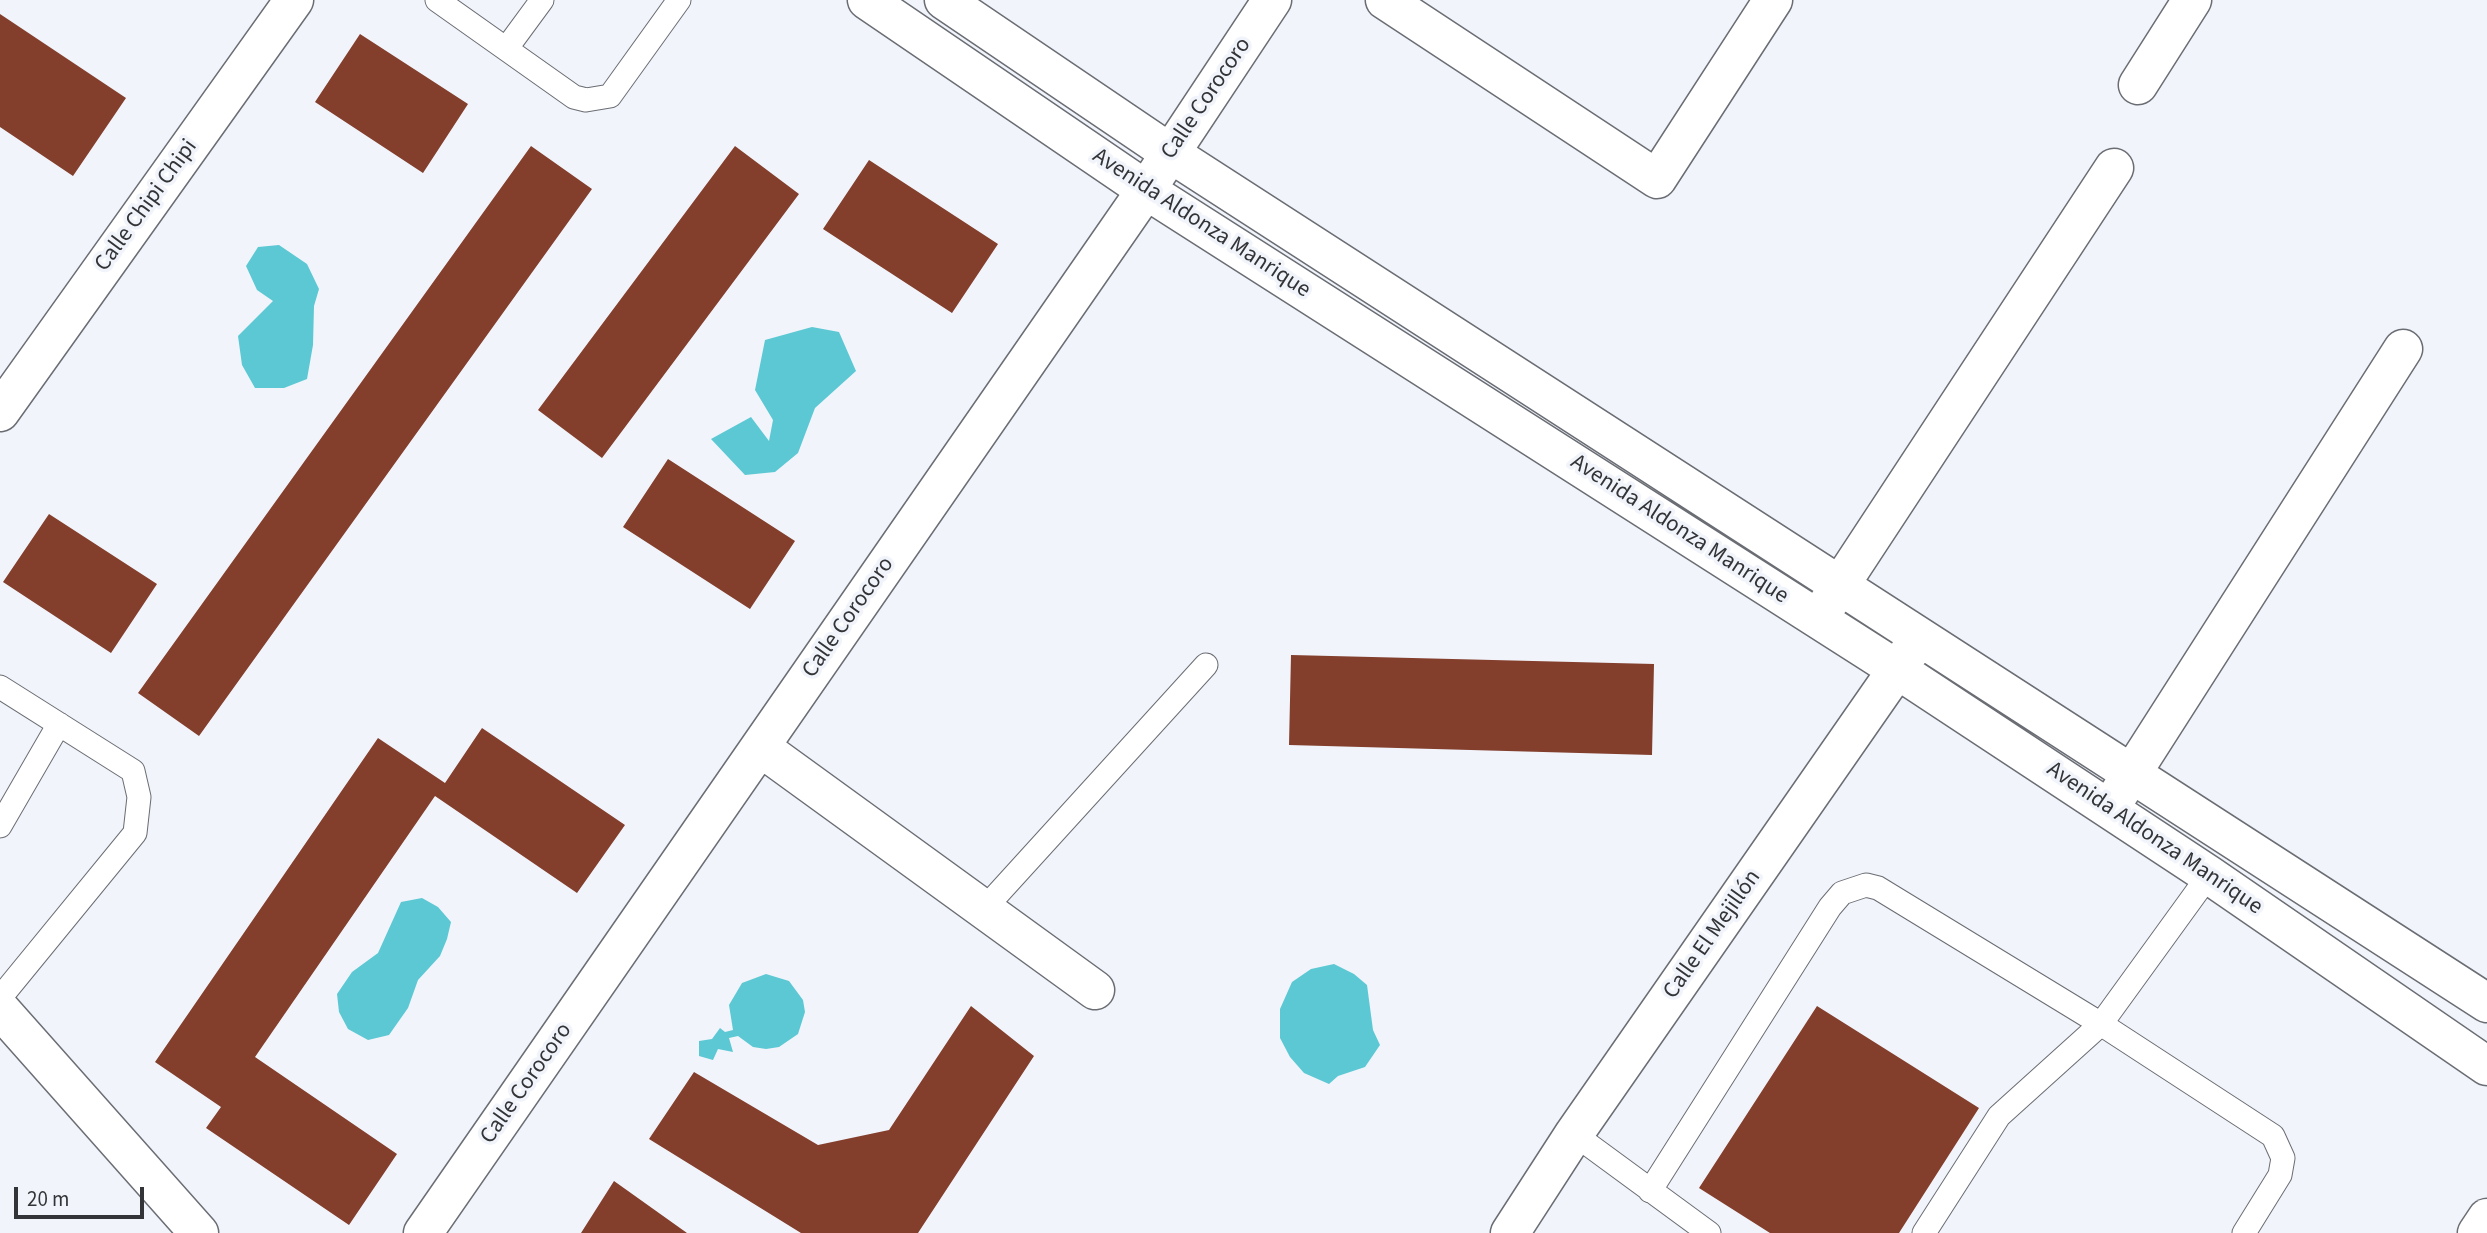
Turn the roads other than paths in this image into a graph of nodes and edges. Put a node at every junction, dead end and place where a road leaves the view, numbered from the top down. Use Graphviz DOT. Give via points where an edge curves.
graph roads {
  1 [pos="294,0"];
  2 [pos="437,0"];
  3 [pos="542,0"];
  4 [pos="679,0"];
  5 [pos="867,0"];
  6 [pos="944,0"];
  7 [pos="1272,0"];
  8 [pos="1385,0"];
  9 [pos="1773,0"];
  10 [pos="2192,0"];
  11 [pos="506,49"];
  12 [pos="2138,85"];
  13 [pos="1170,153"];
  14 [pos="2114,168"];
  15 [pos="1146,190"];
  16 [pos="2403,349"];
  17 [pos="0,412"];
  18 [pos="1839,587"];
  19 [pos="1818,619"];
  20 [pos="1919,638"];
  21 [pos="1206,665"];
  22 [pos="1898,670"];
  23 [pos="0,687"];
  24 [pos="59,724"];
  25 [pos="760,747"];
  26 [pos="2132,774"];
  27 [pos="2109,809"];
  28 [pos="0,826"];
  29 [pos="2209,874"];
  30 [pos="984,909"];
  31 [pos="1095,990"];
  32 [pos="0,998"];
  33 [pos="2487,1003"];
  34 [pos="0,1009"];
  35 [pos="2101,1024"];
  36 [pos="2487,1066"];
  37 [pos="1574,1134"];
  38 [pos="1650,1191"];
  39 [pos="2487,1218"];
  40 [pos="1518,1230"];
  41 [pos="199,1233"];
  42 [pos="423,1233"];
  43 [pos="1709,1233"];
  44 [pos="1924,1233"];
  45 [pos="2244,1233"];
  46 [pos="2477,1233"];
  1 -- 17 [label="street, Calle Chipi Chipi"];
  2 -- 11 [label="lane"];
  3 -- 11 [label="lane"];
  4 -- 11 [label="lane" via="610,96 574,97"];
  5 -- 15 [label="street, Avenida Aldonza Manrique"];
  6 -- 13 [label="street, Avenida Aldonza Manrique"];
  7 -- 13 [label="street, Calle Corocoro"];
  8 -- 9 [label="street" via="1657,179"];
  10 -- 12 [label="street"];
  13 -- 15 [label="street, Calle Corocoro"];
  13 -- 18 [label="street, Avenida Aldonza Manrique"];
  14 -- 18 [label="street"];
  15 -- 19 [label="street, Avenida Aldonza Manrique"];
  15 -- 25 [label="street, Calle Corocoro"];
  16 -- 26 [label="street"];
  18 -- 19 [label="street"];
  18 -- 20 [label="street, Avenida Aldonza Manrique"];
  19 -- 22 [label="street, Avenida Aldonza Manrique"];
  20 -- 22 [label="street, Calle El Mejillón"];
  20 -- 26 [label="street, Avenida Aldonza Manrique"];
  21 -- 30 [label="lane"];
  22 -- 27 [label="street, Avenida Aldonza Manrique"];
  22 -- 37 [label="street, Calle El Mejillón"];
  23 -- 24 [label="lane"];
  24 -- 28 [label="lane"];
  24 -- 32 [label="lane" via="133,771 139,797 135,833"];
  25 -- 30 [label="street"];
  25 -- 42 [label="street, Calle Corocoro"];
  26 -- 27 [label="street"];
  26 -- 33 [label="street, Avenida Aldonza Manrique"];
  27 -- 29 [label="street, Avenida Aldonza Manrique"];
  29 -- 35 [label="lane"];
  29 -- 36 [label="street, Avenida Aldonza Manrique"];
  30 -- 31 [label="street"];
  34 -- 41 [label="street"];
  35 -- 38 [label="lane" via="1878,888 1855,887 1842,893 1819,923"];
  35 -- 44 [label="lane" via="1998,1116"];
  35 -- 45 [label="lane" via="2232,1107 2280,1146 2280,1175"];
  37 -- 38 [label="lane"];
  37 -- 40 [label="street, Calle El Mejillón"];
  38 -- 43 [label="lane"];
  39 -- 46 [label="street"];
}
